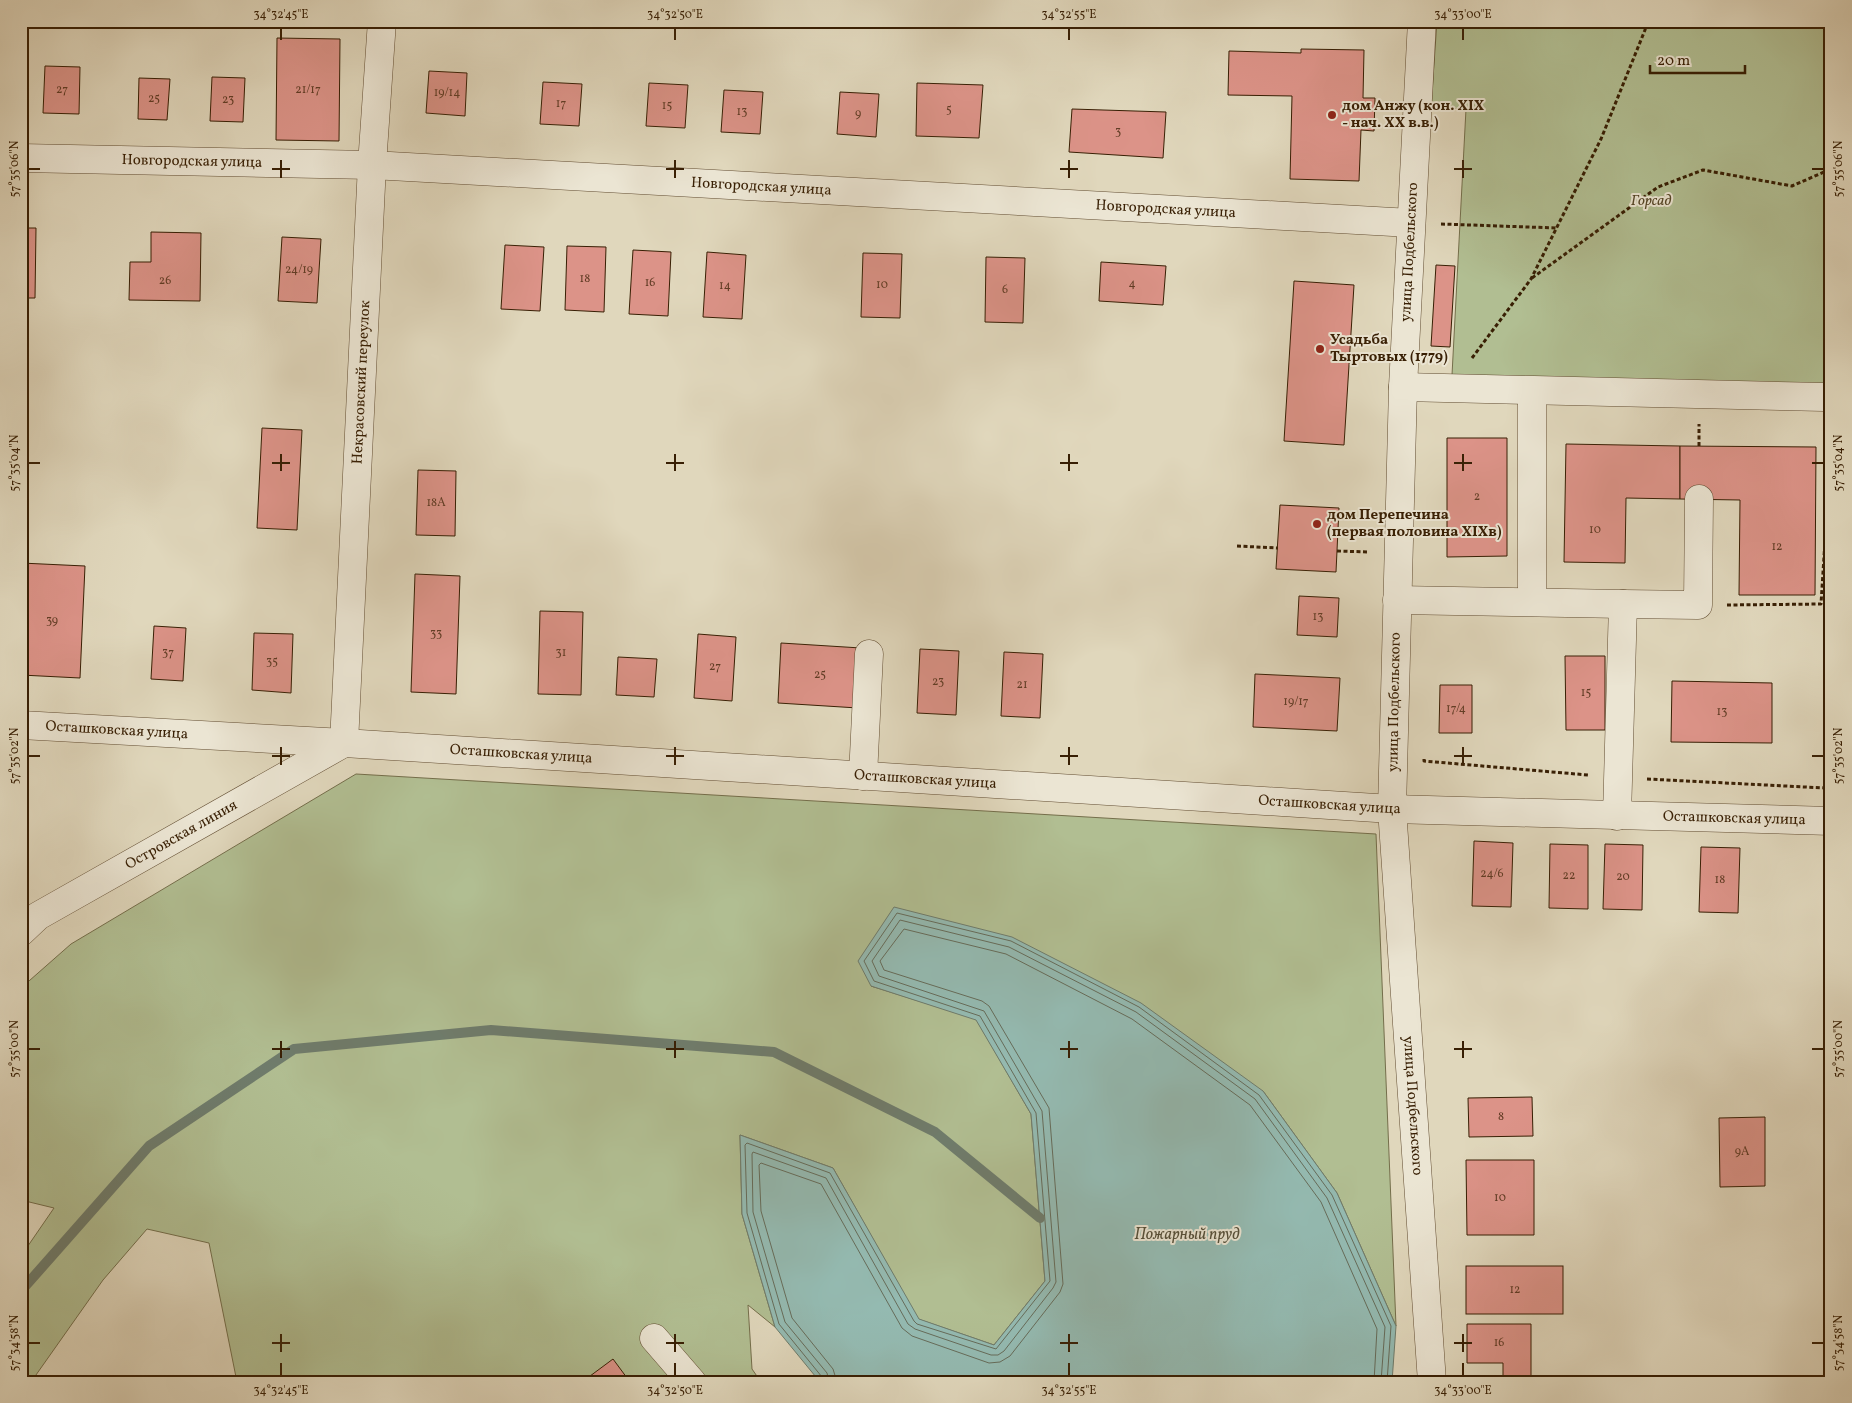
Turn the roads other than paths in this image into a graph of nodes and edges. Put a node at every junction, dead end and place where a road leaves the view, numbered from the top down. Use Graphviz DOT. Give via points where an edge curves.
graph roads {
  1 [pos="382,21"];
  2 [pos="1422,21"];
  3 [pos="21,158"];
  4 [pos="372,165"];
  5 [pos="1422,223"];
  6 [pos="1403,387"];
  7 [pos="1532,390"];
  8 [pos="1824,397"];
  9 [pos="1699,499"];
  10 [pos="1397,600"];
  11 [pos="1532,602"];
  12 [pos="1623,604"];
  13 [pos="868,654"];
  14 [pos="21,725"];
  15 [pos="344,743"];
  16 [pos="863,776"];
  17 [pos="1392,809"];
  18 [pos="1617,816"];
  19 [pos="1831,821"];
  20 [pos="21,932"];
  21 [pos="654,1338"];
  22 [pos="692,1382"];
  23 [pos="1432,1382"];
  1 -- 4 [label="street, Некрасовский переулок"];
  2 -- 5 [label="street, улица Подбельского"];
  3 -- 4 [label="street, Новгородская улица"];
  4 -- 5 [label="street, Новгородская улица"];
  4 -- 15 [label="street, Некрасовский переулок"];
  5 -- 6 [label="street, улица Подбельского"];
  6 -- 7 [label="street"];
  6 -- 10 [label="street, улица Подбельского"];
  7 -- 8 [label="street"];
  7 -- 11 [label="street"];
  9 -- 12 [label="street" via="1698,605"];
  10 -- 11 [label="street"];
  10 -- 17 [label="street, улица Подбельского"];
  11 -- 12 [label="street"];
  12 -- 18 [label="street"];
  13 -- 16 [label="street"];
  14 -- 15 [label="street, Осташковская улица"];
  15 -- 16 [label="street, Осташковская улица"];
  15 -- 20 [label="street, Островская линия" via="38,916"];
  16 -- 17 [label="street, Осташковская улица"];
  17 -- 18 [label="street, Осташковская улица"];
  17 -- 23 [label="street, улица Подбельского"];
  18 -- 19 [label="street, Осташковская улица"];
  21 -- 22 [label="street"];
}
